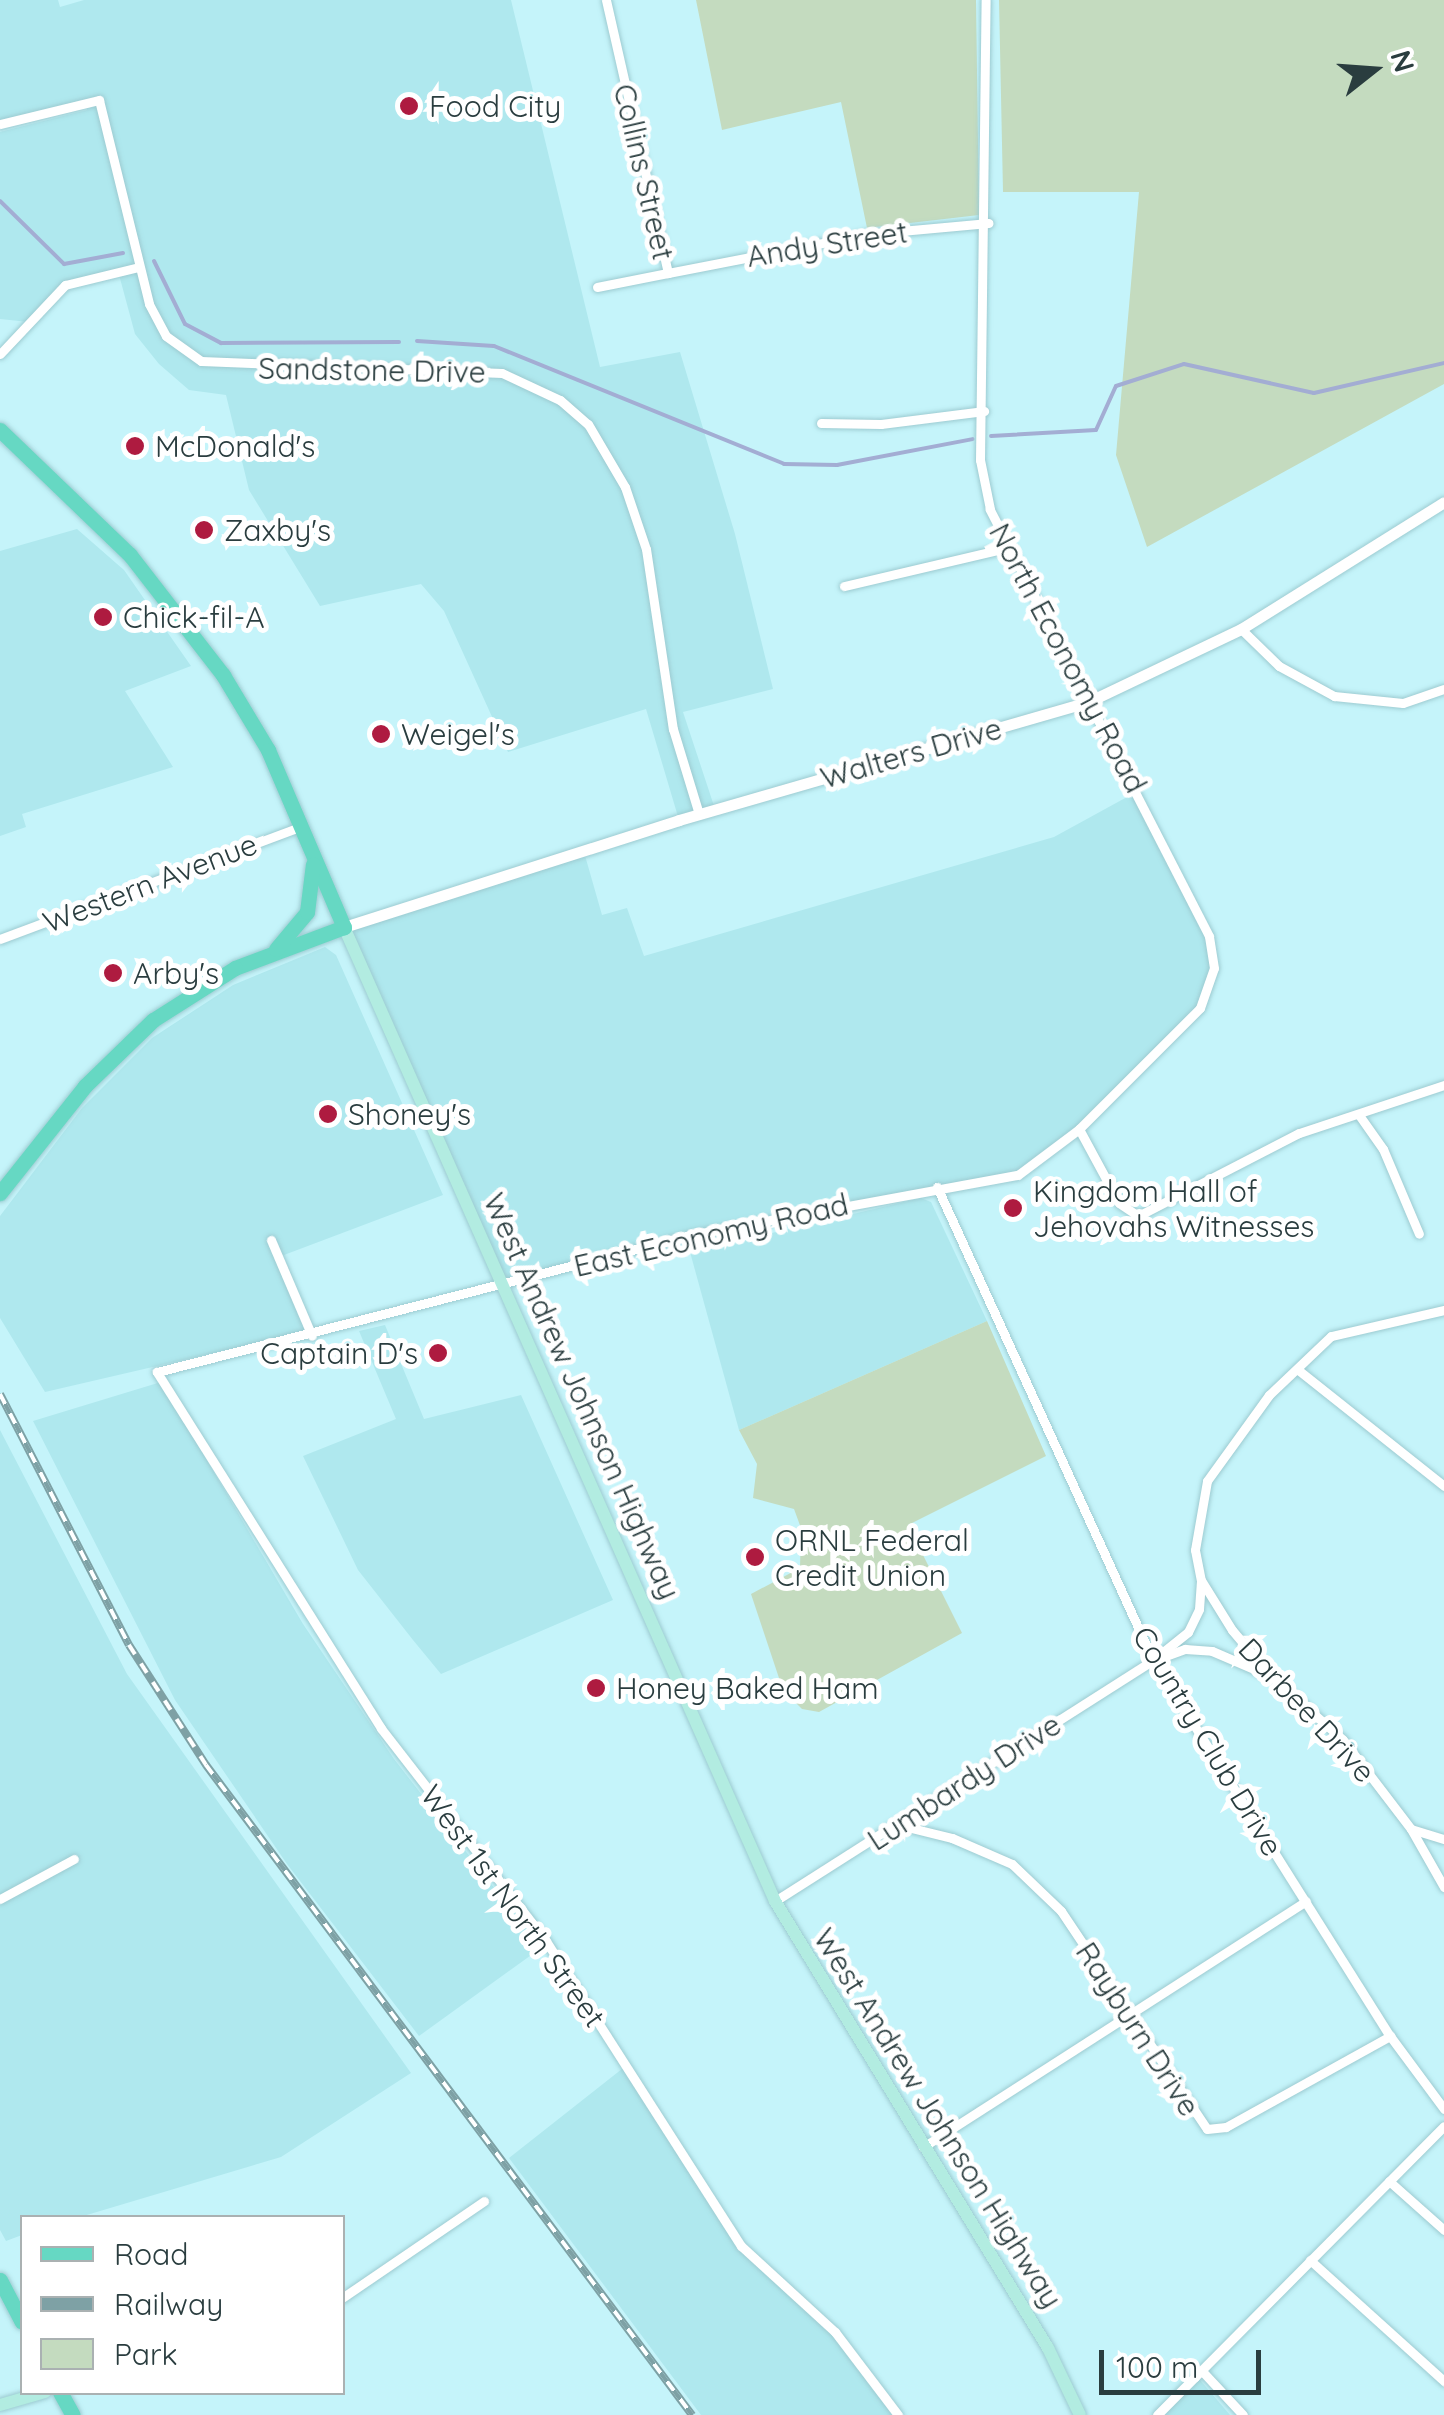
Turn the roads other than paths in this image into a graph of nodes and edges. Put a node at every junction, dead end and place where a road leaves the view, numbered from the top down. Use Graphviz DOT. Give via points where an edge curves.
graph roads {
  1 [pos="606,0"];
  2 [pos="986,0"];
  3 [pos="0,124"];
  4 [pos="988,223"];
  5 [pos="139,267"];
  6 [pos="668,273"];
  7 [pos="596,287"];
  8 [pos="0,354"];
  9 [pos="984,411"];
  10 [pos="821,423"];
  11 [pos="0,430"];
  12 [pos="1444,502"];
  13 [pos="1006,548"];
  14 [pos="844,586"];
  15 [pos="1241,629"];
  16 [pos="1444,688"];
  17 [pos="1090,702"];
  18 [pos="699,814"];
  19 [pos="300,827"];
  20 [pos="313,855"];
  21 [pos="344,927"];
  22 [pos="0,939"];
  23 [pos="274,952"];
  24 [pos="1444,1085"];
  25 [pos="1359,1115"];
  26 [pos="1079,1129"];
  27 [pos="937,1187"];
  28 [pos="0,1193"];
  29 [pos="1419,1234"];
  30 [pos="271,1240"];
  31 [pos="504,1284"];
  32 [pos="1444,1310"];
  33 [pos="312,1336"];
  34 [pos="1297,1369"];
  35 [pos="157,1372"];
  36 [pos="1444,1486"];
  37 [pos="1202,1580"];
  38 [pos="1153,1660"];
  39 [pos="1272,1676"];
  40 [pos="899,1825"];
  41 [pos="1411,1829"];
  42 [pos="1444,1838"];
  43 [pos="74,1859"];
  44 [pos="1444,1887"];
  45 [pos="0,1899"];
  46 [pos="775,1901"];
  47 [pos="1306,1901"];
  48 [pos="1132,2017"];
  49 [pos="1390,2036"];
  50 [pos="1444,2109"];
  51 [pos="1444,2126"];
  52 [pos="921,2148"];
  53 [pos="1389,2180"];
  54 [pos="484,2201"];
  55 [pos="1444,2230"];
  56 [pos="1310,2260"];
  57 [pos="0,2280"];
  58 [pos="345,2296"];
  59 [pos="20,2318"];
  60 [pos="1202,2371"];
  61 [pos="1444,2382"];
  62 [pos="35,2395"];
  63 [pos="0,2405"];
  64 [pos="898,2415"];
  65 [pos="1080,2415"];
  66 [pos="1157,2415"];
  67 [pos="1242,2415"];
  1 -- 6 [label="street, Collins Street"];
  2 -- 4 [label="street, North Economy Road"];
  3 -- 5 [label="street, Sandstone Drive" via="100,100"];
  4 -- 6 [label="street, Andy Street" via="868,234"];
  4 -- 9 [label="street, North Economy Road"];
  5 -- 8 [label="street" via="65,285"];
  5 -- 18 [label="street, Sandstone Drive" via="166,336 201,362 502,373 560,400 588,424 617,469 642,533 673,729"];
  6 -- 7 [label="street, Collins Street"];
  9 -- 10 [label="street" via="881,424"];
  9 -- 13 [label="street, North Economy Road" via="980,460"];
  11 -- 19 [label="main road, West Andrew Johnson Highway" via="170,600 268,750"];
  12 -- 15 [label="street, Walters Drive"];
  13 -- 14 [label="street"];
  13 -- 17 [label="street, North Economy Road"];
  15 -- 16 [label="street" via="1280,666 1334,696 1403,703"];
  15 -- 17 [label="street, Walters Drive"];
  17 -- 18 [label="street, Walters Drive"];
  17 -- 26 [label="street, North Economy Road" via="1194,902 1214,968 1200,1008"];
  18 -- 21 [label="street, Walters Drive"];
  19 -- 20 [label="main road, West Andrew Johnson Highway"];
  19 -- 22 [label="street, Western Avenue"];
  20 -- 21 [label="main road, West Andrew Johnson Highway"];
  20 -- 23 [label="main road" via="306,912"];
  21 -- 23 [label="main road"];
  21 -- 31 [label="main road, West Andrew Johnson Highway"];
  23 -- 28 [label="main road" via="152,1020 84,1086"];
  24 -- 25 [label="street"];
  25 -- 26 [label="street" via="1242,1158 1138,1216 1118,1204"];
  25 -- 29 [label="street" via="1383,1149"];
  26 -- 27 [label="street, East Economy Road" via="1018,1175"];
  27 -- 31 [label="street, East Economy Road" via="694,1234"];
  27 -- 38 [label="street, Country Club Drive"];
  30 -- 33 [label="street"];
  31 -- 33 [label="street, East Economy Road"];
  31 -- 46 [label="main road, West Andrew Johnson Highway"];
  32 -- 34 [label="street" via="1331,1336"];
  33 -- 35 [label="street, East Economy Road"];
  34 -- 36 [label="street"];
  34 -- 37 [label="street" via="1240,1430 1208,1481 1195,1550"];
  35 -- 64 [label="street, West 1st North Street" via="381,1728 546,1941 741,2246 836,2332"];
  37 -- 38 [label="street" via="1188,1632"];
  37 -- 39 [label="street, Darbee Drive"];
  38 -- 39 [label="street" via="1185,1650 1212,1651"];
  38 -- 40 [label="street, Lumbardy Drive"];
  38 -- 47 [label="street, Country Club Drive"];
  39 -- 41 [label="street, Darbee Drive" via="1343,1740"];
  40 -- 46 [label="street, Lumbardy Drive"];
  40 -- 48 [label="street, Rayburn Drive" via="952,1838 1012,1864 1061,1912"];
  41 -- 42 [label="street"];
  41 -- 44 [label="street, Darbee Drive"];
  43 -- 45 [label="street"];
  46 -- 52 [label="main road, West Andrew Johnson Highway"];
  47 -- 48 [label="street"];
  47 -- 49 [label="street, Country Club Drive"];
  48 -- 49 [label="street, Rayburn Drive" via="1207,2129 1226,2127"];
  48 -- 52 [label="street"];
  49 -- 50 [label="street, Country Club Drive"];
  51 -- 53 [label="street"];
  52 -- 65 [label="main road, West Andrew Johnson Highway" via="1048,2348"];
  53 -- 55 [label="street"];
  53 -- 56 [label="street"];
  54 -- 58 [label="street"];
  56 -- 60 [label="street"];
  56 -- 61 [label="street"];
  57 -- 59 [label="main road"];
  60 -- 66 [label="street"];
  60 -- 67 [label="street"];
  62 -- 63 [label="main road"];
}
